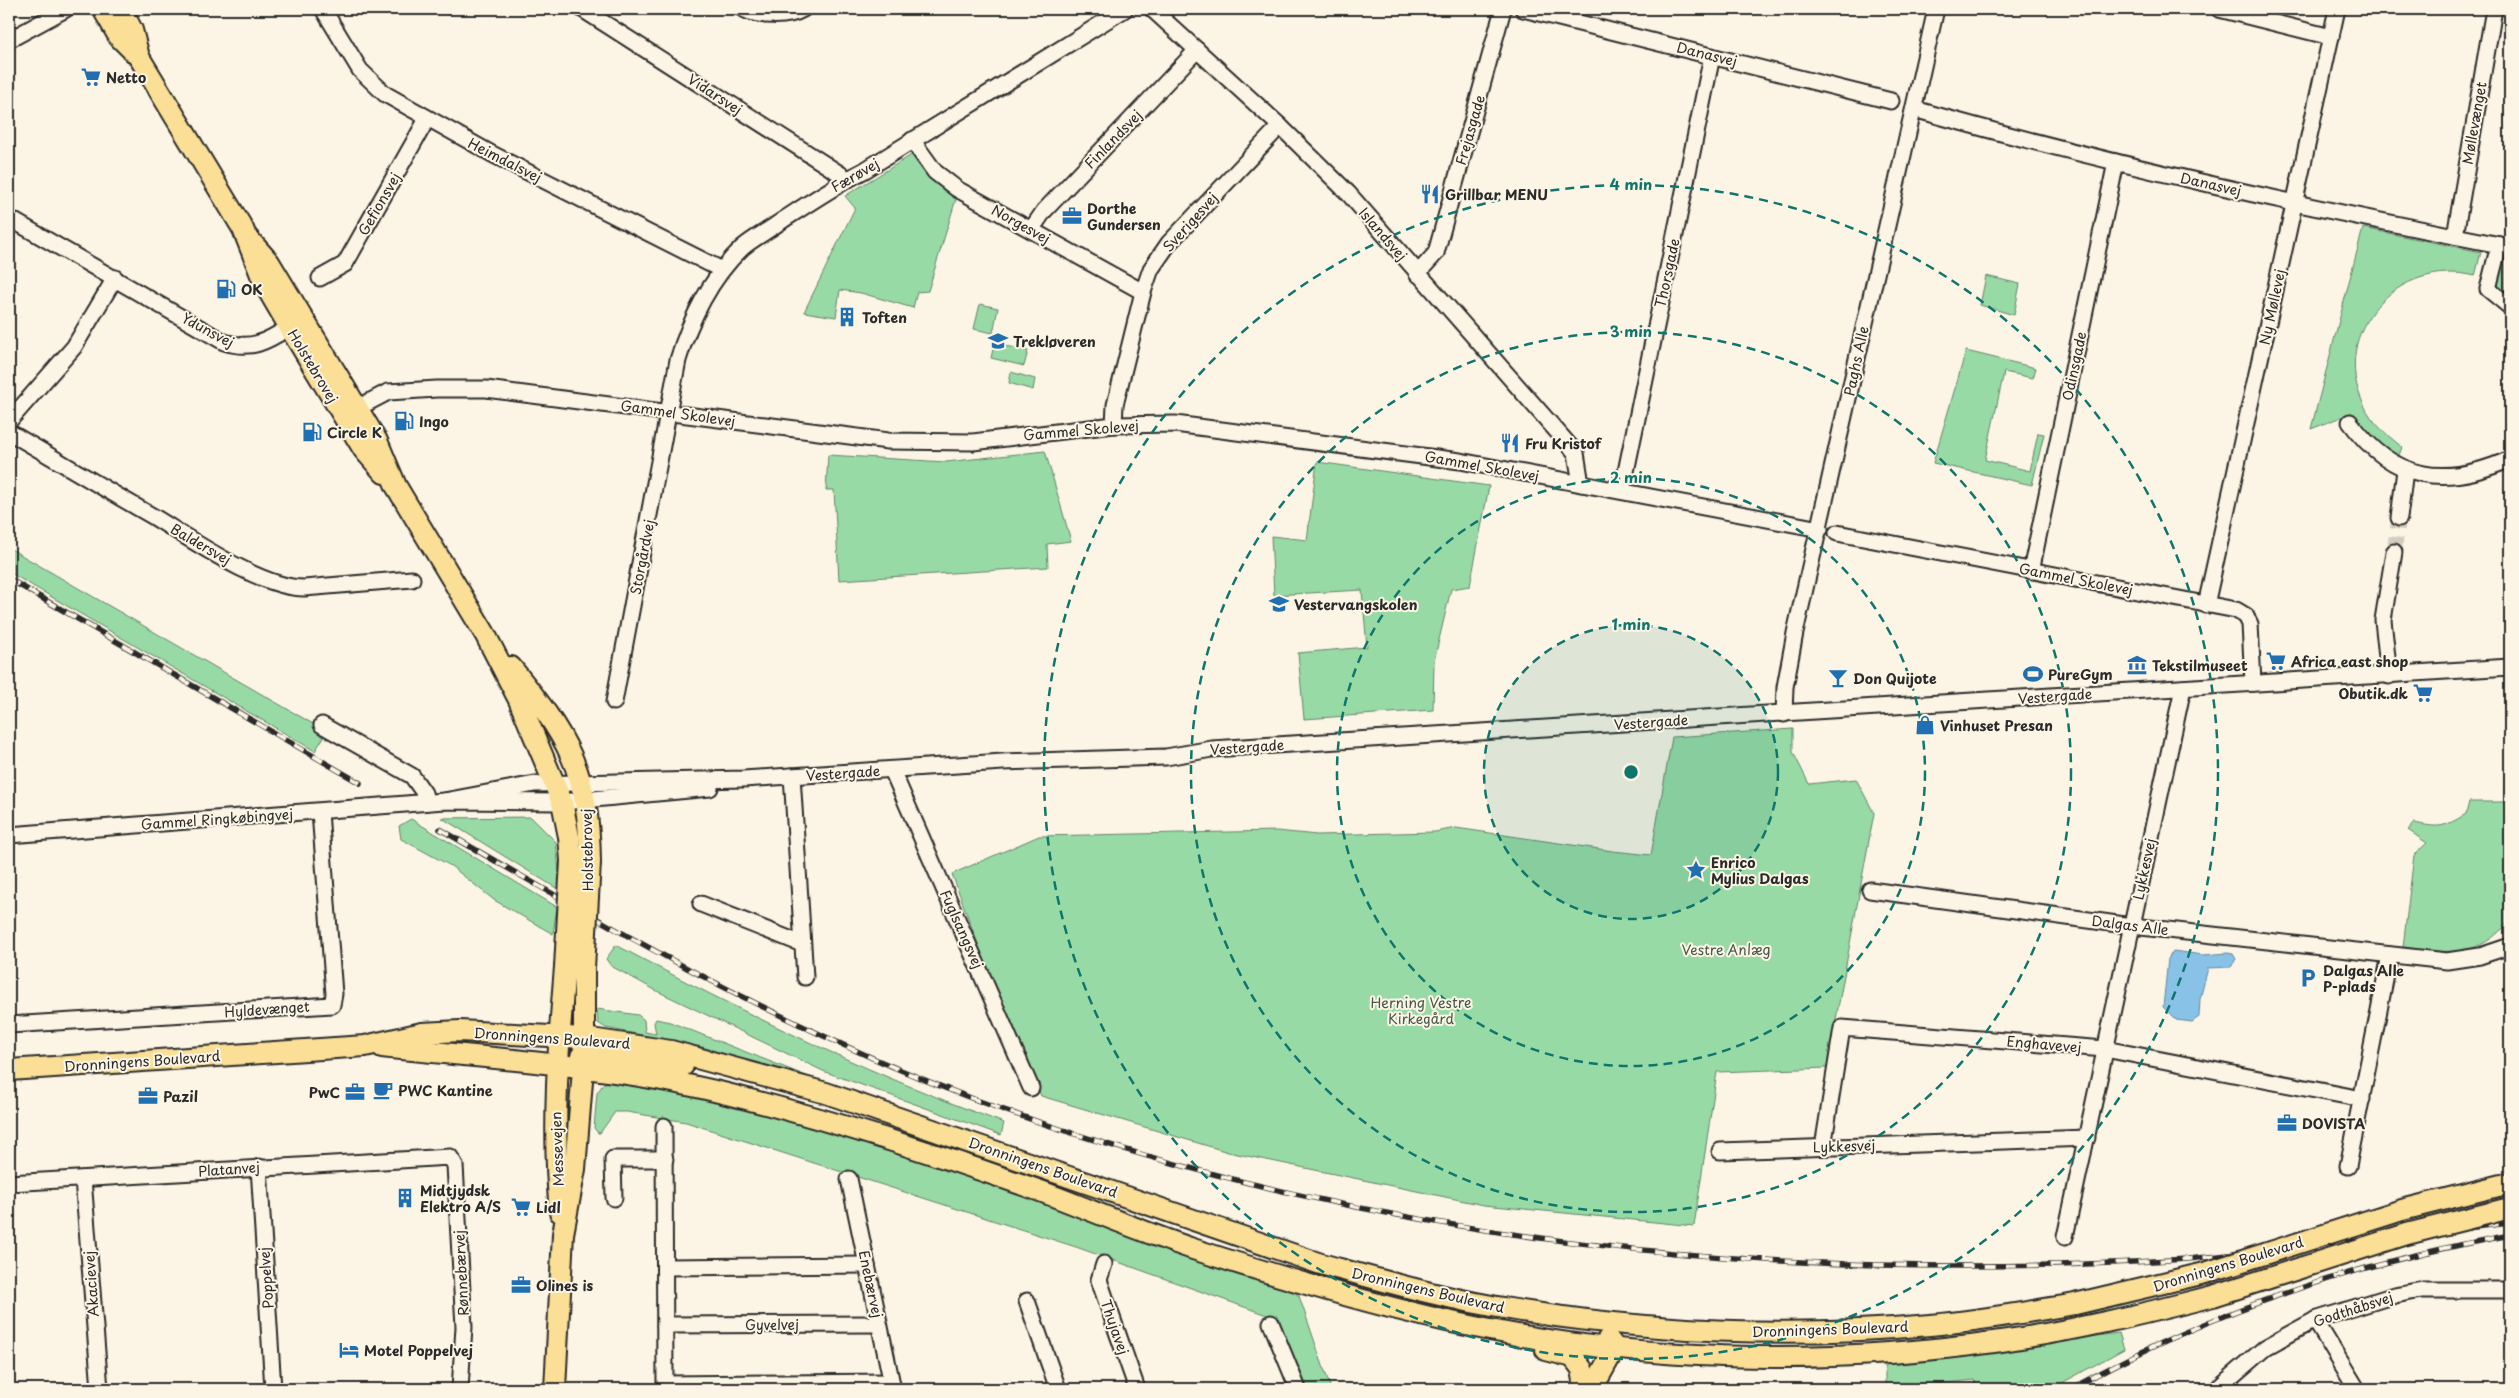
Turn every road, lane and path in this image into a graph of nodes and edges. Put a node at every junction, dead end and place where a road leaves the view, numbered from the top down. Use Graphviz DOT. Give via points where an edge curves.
graph roads {
  1 [pos="66,9"];
  2 [pos="103,9"];
  3 [pos="121,9"];
  4 [pos="323,9"];
  5 [pos="582,9"];
  6 [pos="743,9"];
  7 [pos="803,9"];
  8 [pos="1124,9"];
  9 [pos="1152,9"];
  10 [pos="1503,9"];
  11 [pos="1523,9"];
  12 [pos="1936,9"];
  13 [pos="2219,9"];
  14 [pos="2338,9"];
  15 [pos="2494,9"];
  16 [pos="2331,37"];
  17 [pos="9,40"];
  18 [pos="1197,50"];
  19 [pos="139,56"];
  20 [pos="1712,56"];
  21 [pos="1891,102"];
  22 [pos="1914,109"];
  23 [pos="427,119"];
  24 [pos="1280,126"];
  25 [pos="912,140"];
  26 [pos="2116,162"];
  27 [pos="848,179"];
  28 [pos="2294,204"];
  29 [pos="9,218"];
  30 [pos="1031,230"];
  31 [pos="2455,236"];
  32 [pos="2500,245"];
  33 [pos="722,270"];
  34 [pos="1417,274"];
  35 [pos="115,278"];
  36 [pos="320,278"];
  37 [pos="1143,292"];
  38 [pos="2510,306"];
  39 [pos="296,323"];
  40 [pos="350,411"];
  41 [pos="668,411"];
  42 [pos="9,420"];
  43 [pos="2350,422"];
  44 [pos="1114,425"];
  45 [pos="9,432"];
  46 [pos="2510,459"];
  47 [pos="2405,470"];
  48 [pos="1581,484"];
  49 [pos="1622,492"];
  50 [pos="2399,518"];
  51 [pos="1820,529"];
  52 [pos="1837,532"];
  53 [pos="2394,552"];
  54 [pos="2031,570"];
  55 [pos="412,579"];
  56 [pos="2206,605"];
  57 [pos="485,634"];
  58 [pos="2510,667"];
  59 [pos="2389,676"];
  60 [pos="2253,684"];
  61 [pos="2183,688"];
  62 [pos="614,702"];
  63 [pos="1784,714"];
  64 [pos="322,724"];
  65 [pos="892,770"];
  66 [pos="792,776"];
  67 [pos="570,791"];
  68 [pos="426,802"];
  69 [pos="320,812"];
  70 [pos="9,835"];
  71 [pos="1870,890"];
  72 [pos="701,904"];
  73 [pos="2132,926"];
  74 [pos="802,944"];
  75 [pos="2510,946"];
  76 [pos="2390,955"];
  77 [pos="805,977"];
  78 [pos="9,1026"];
  79 [pos="365,1046"];
  80 [pos="2105,1049"];
  81 [pos="571,1051"];
  82 [pos="9,1070"];
  83 [pos="1031,1088"];
  84 [pos="2362,1099"];
  85 [pos="664,1126"];
  86 [pos="2087,1138"];
  87 [pos="1823,1147"];
  88 [pos="1720,1151"];
  89 [pos="450,1157"];
  90 [pos="665,1159"];
  91 [pos="2348,1166"];
  92 [pos="259,1167"];
  93 [pos="83,1179"];
  94 [pos="849,1179"];
  95 [pos="9,1183"];
  96 [pos="2510,1183"];
  97 [pos="2510,1197"];
  98 [pos="614,1198"];
  99 [pos="2510,1208"];
  100 [pos="2490,1212"];
  101 [pos="562,1234"];
  102 [pos="2065,1237"];
  103 [pos="1104,1264"];
  104 [pos="867,1265"];
  105 [pos="665,1266"];
  106 [pos="1391,1283"];
  107 [pos="2510,1290"];
  108 [pos="1027,1302"];
  109 [pos="2315,1320"];
  110 [pos="1271,1323"];
  111 [pos="879,1324"];
  112 [pos="665,1325"];
  113 [pos="1720,1331"];
  114 [pos="1507,1332"];
  115 [pos="1609,1345"];
  116 [pos="892,1386"];
  117 [pos="1585,1386"];
  118 [pos="665,1387"];
  119 [pos="100,1389"];
  120 [pos="273,1389"];
  121 [pos="460,1389"];
  122 [pos="555,1389"];
  123 [pos="1058,1389"];
  124 [pos="1137,1389"];
  125 [pos="1298,1389"];
  126 [pos="2217,1389"];
  127 [pos="2357,1389"];
  1 -- 17 [label="street"];
  2 -- 19 [label="main road, Holstebrovej" via="119,37"];
  3 -- 19 [label="main road, Holstebrovej" via="132,30"];
  4 -- 23 [label="street, Heimdalsvej" via="360,70 385,94"];
  5 -- 27 [label="street, Vidarsvej"];
  6 -- 7 [label="street" via="795,14"];
  8 -- 25 [label="street, Færøvej"];
  9 -- 18 [label="street, Islandsvej"];
  10 -- 34 [label="street, Frejasgade" via="1436,253"];
  11 -- 20 [label="street, Danasvej"];
  12 -- 22 [label="street, Paghs Alle"];
  13 -- 16 [label="street"];
  14 -- 16 [label="street, Ny Møllevej"];
  15 -- 31 [label="street, Møllevænget"];
  16 -- 28 [label="street, Ny Møllevej"];
  18 -- 24 [label="street, Islandsvej"];
  18 -- 30 [label="street, Finlandsvej" via="1044,210"];
  19 -- 39 [label="main road, Holstebrovej" via="247,237 265,285"];
  20 -- 21 [label="street, Danasvej"];
  20 -- 49 [label="street, Thorsgade"];
  22 -- 26 [label="street, Danasvej"];
  22 -- 51 [label="street, Paghs Alle"];
  23 -- 33 [label="street, Heimdalsvej"];
  23 -- 36 [label="street, Gefionsvej" via="345,264"];
  24 -- 34 [label="street, Islandsvej" via="1348,193"];
  24 -- 37 [label="street, Sverigesvej" via="1169,243 1152,269"];
  25 -- 27 [label="street, Færøvej"];
  25 -- 30 [label="street, Norgesvej" via="935,172 957,189"];
  26 -- 28 [label="street, Danasvej"];
  26 -- 54 [label="street, Odinsgade"];
  27 -- 33 [label="street, Færøvej" via="743,247"];
  28 -- 31 [label="street, Danasvej"];
  28 -- 56 [label="street, Ny Møllevej"];
  29 -- 35 [label="street, Ydunsvej"];
  30 -- 37 [label="street, Norgesvej"];
  31 -- 32 [label="street, Danasvej"];
  32 -- 38 [label="street" via="2484,287"];
  33 -- 41 [label="street, Færøvej" via="701,302 683,342"];
  34 -- 48 [label="street, Islandsvej" via="1576,453"];
  35 -- 39 [label="street, Ydunsvej" via="224,342 237,346 254,346"];
  35 -- 42 [label="street" via="74,347"];
  37 -- 44 [label="street, Sverigesvej" via="1115,405"];
  39 -- 40 [label="main road, Holstebrovej"];
  40 -- 41 [label="street, Gammel Skolevej" via="388,392 486,389"];
  40 -- 57 [label="main road, Holstebrovej" via="377,441 396,486"];
  41 -- 44 [label="street, Gammel Skolevej" via="865,439 922,442 973,442"];
  41 -- 62 [label="street, Storgårdvej" via="657,484"];
  43 -- 47 [label="street" via="2364,441 2387,461"];
  44 -- 48 [label="street, Gammel Skolevej" via="1175,424 1288,437 1460,461"];
  45 -- 55 [label="street, Baldersvej" via="193,541 274,584 304,588"];
  46 -- 47 [label="street" via="2489,468 2460,474"];
  47 -- 50 [label="street"];
  48 -- 49 [label="street, Gammel Skolevej"];
  49 -- 51 [label="street, Gammel Skolevej"];
  51 -- 63 [label="street, Paghs Alle" via="1795,633 1785,687"];
  52 -- 54 [label="street, Gammel Skolevej"];
  53 -- 59 [label="street" via="2382,620"];
  54 -- 56 [label="street, Gammel Skolevej"];
  56 -- 60 [label="street, Gammel Skolevej" via="2236,610 2246,616 2252,635"];
  57 -- 67 [label="main road, Holstebrovej"];
  57 -- 67 [label="main road, Holstebrovej" via="562,734"];
  58 -- 59 [label="street, Vestergade"];
  59 -- 60 [label="street, Vestergade"];
  60 -- 61 [label="street, Vestergade"];
  61 -- 63 [label="street, Vestergade"];
  61 -- 73 [label="street, Lykkesvej"];
  63 -- 65 [label="street, Vestergade" via="1212,749 1166,757 1003,762"];
  64 -- 68 [label="street" via="412,776 424,793"];
  65 -- 66 [label="street, Vestergade"];
  65 -- 83 [label="street, Fuglsangsvej"];
  66 -- 67 [label="street, Vestergade" via="743,779 706,790"];
  66 -- 74 [label="street, Vestergade"];
  67 -- 68 [label="street, Gammel Ringkøbingvej" via="535,784"];
  67 -- 81 [label="main road, Holstebrovej, bridge" via="589,826 580,862"];
  68 -- 69 [label="street, Gammel Ringkøbingvej"];
  69 -- 70 [label="street, Gammel Ringkøbingvej"];
  69 -- 78 [label="street, Hyldevænget" via="332,1005"];
  71 -- 73 [label="street, Dalgas Alle"];
  72 -- 74 [label="street"];
  73 -- 76 [label="street, Dalgas Alle"];
  73 -- 80 [label="street, Lykkesvej"];
  74 -- 77 [label="street, Vestergade"];
  75 -- 76 [label="street, Dalgas Alle" via="2480,956 2447,961"];
  76 -- 84 [label="street"];
  79 -- 81 [label="main road, Dronningens Boulevard" via="422,1051 465,1045"];
  79 -- 81 [label="main road, Dronningens Boulevard" via="422,1033 460,1031"];
  79 -- 82 [label="main road, Dronningens Boulevard"];
  80 -- 84 [label="street, Enghavevej"];
  80 -- 86 [label="street, Lykkesvej"];
  80 -- 87 [label="street, Enghavevej" via="1842,1028"];
  81 -- 101 [label="main road, Messevejen" via="556,1167"];
  81 -- 101 [label="main road, Messevejen" via="575,1169"];
  81 -- 106 [label="main road, Dronningens Boulevard" via="682,1066 730,1065 836,1096 1249,1240"];
  81 -- 114 [label="main road, Dronningens Boulevard" via="923,1150 1187,1247 1294,1280 1432,1317"];
  84 -- 91 [label="street"];
  85 -- 90 [label="street"];
  86 -- 87 [label="street, Lykkesvej"];
  86 -- 102 [label="street, Lykkesvej"];
  87 -- 88 [label="street, Lykkesvej"];
  89 -- 92 [label="street, Platanvej"];
  89 -- 121 [label="street, Rønnebærvej" via="455,1165 464,1327"];
  90 -- 98 [label="street" via="613,1160"];
  90 -- 105 [label="street"];
  92 -- 93 [label="street, Platanvej"];
  92 -- 120 [label="street, Poppelvej"];
  93 -- 95 [label="street, Platanvej"];
  93 -- 119 [label="street, Akacievej"];
  94 -- 104 [label="street, Enebærvej"];
  96 -- 113 [label="main road, Dronningens Boulevard, bridge" via="2402,1210 2205,1274 2075,1304 1931,1325 1786,1332"];
  97 -- 100 [label="main road"];
  99 -- 100 [label="main road, Dronningens Boulevard, bridge"];
  100 -- 115 [label="main road, Dronningens Boulevard, bridge" via="2407,1234 2213,1296 2079,1328 2000,1341 1924,1350 1787,1357 1720,1356"];
  101 -- 122 [label="main road, Messevejen"];
  103 -- 124 [label="street, Thujavej" via="1099,1280"];
  104 -- 105 [label="street"];
  104 -- 111 [label="street, Enebærvej"];
  105 -- 112 [label="street"];
  106 -- 113 [label="main road, Dronningens Boulevard" via="1515,1310 1615,1324"];
  106 -- 115 [label="main road" via="1436,1304 1599,1333"];
  107 -- 109 [label="street, Godthåbsvej" via="2422,1290"];
  108 -- 123 [label="street"];
  109 -- 126 [label="street, Godthåbsvej" via="2266,1347"];
  109 -- 127 [label="street"];
  110 -- 125 [label="street"];
  111 -- 112 [label="street, Gyvelvej"];
  111 -- 116 [label="street, Enebærvej"];
  112 -- 118 [label="street"];
  113 -- 115 [label="main road" via="1694,1339 1627,1336"];
  114 -- 115 [label="main road, Dronningens Boulevard"];
  114 -- 117 [label="main road" via="1522,1346 1573,1357 1578,1362"];
  115 -- 117 [label="main road"];
  116 -- 118 [label="street"];
}
